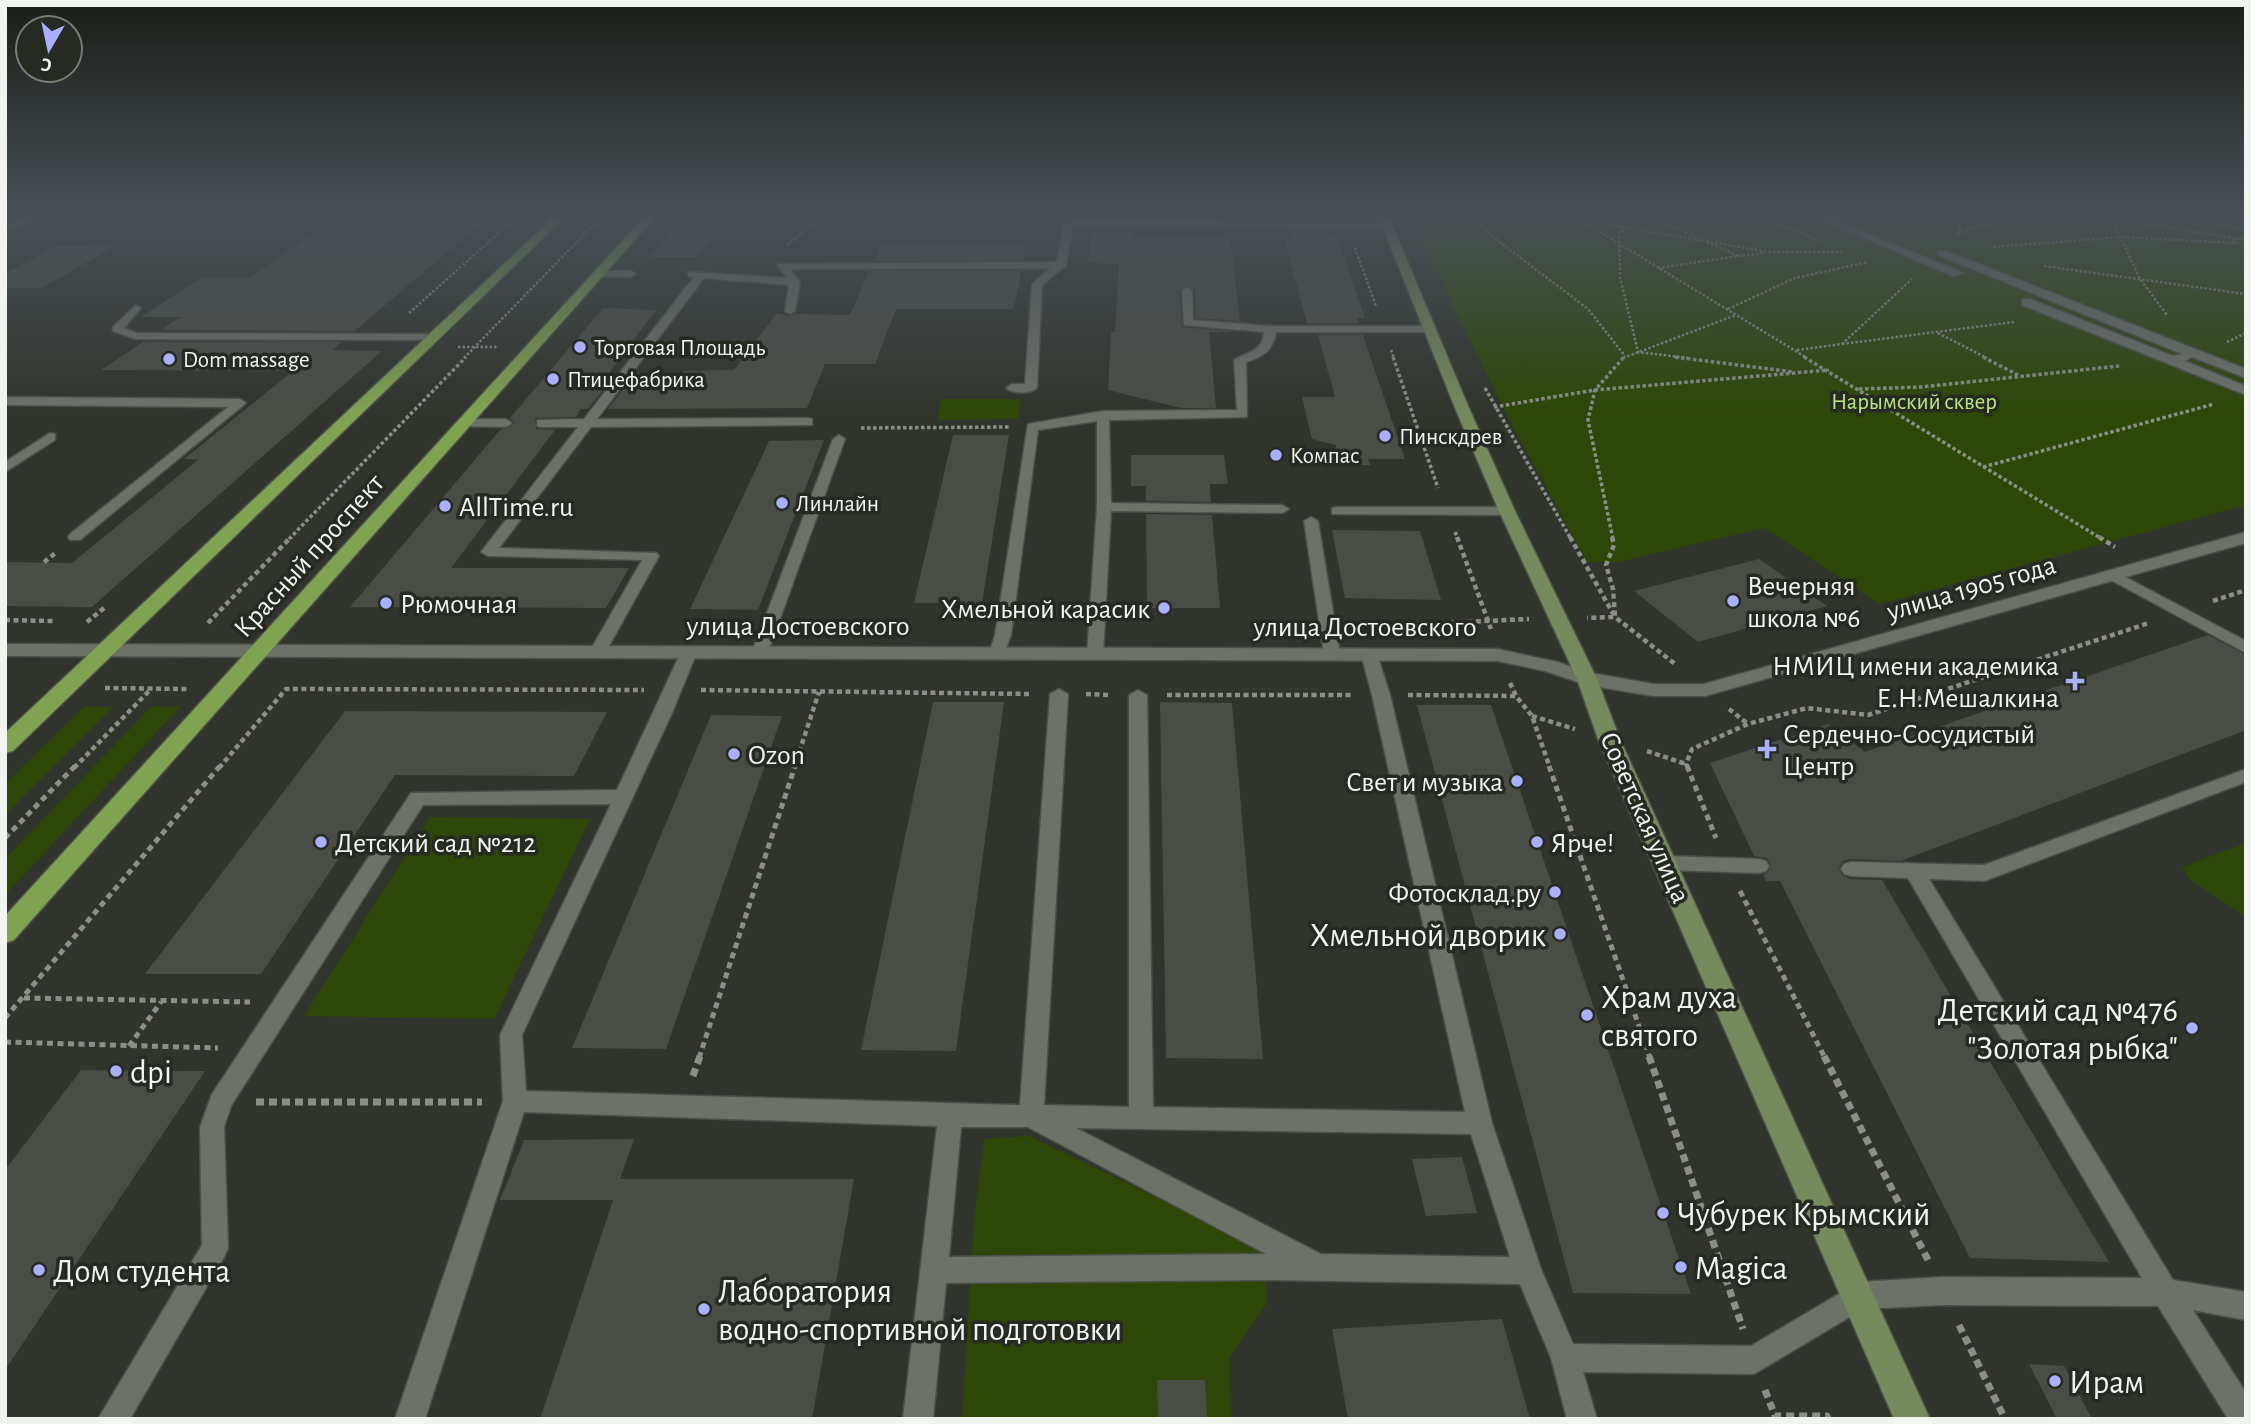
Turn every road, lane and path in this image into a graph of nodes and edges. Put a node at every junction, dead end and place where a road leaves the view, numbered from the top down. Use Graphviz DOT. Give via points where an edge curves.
graph roads {
  1 [pos="491,281"];
  2 [pos="539,281"];
  3 [pos="592,281"];
  4 [pos="691,281"];
  5 [pos="788,281"];
  6 [pos="1040,281"];
  7 [pos="1367,281"];
  8 [pos="1410,281"];
  9 [pos="1552,281"];
  10 [pos="1622,281"];
  11 [pos="1680,281"];
  12 [pos="1788,281"];
  13 [pos="1909,281"];
  14 [pos="1977,281"];
  15 [pos="2015,281"];
  16 [pos="2142,281"];
  17 [pos="2157,281"];
  18 [pos="795,282"];
  19 [pos="1187,290"];
  20 [pos="2246,294"];
  21 [pos="136,309"];
  22 [pos="1727,310"];
  23 [pos="790,311"];
  24 [pos="2089,311"];
  25 [pos="1736,315"];
  26 [pos="2063,317"];
  27 [pos="1270,329"];
  28 [pos="1384,329"];
  29 [pos="1430,329"];
  30 [pos="1938,333"];
  31 [pos="427,342"];
  32 [pos="1842,344"];
  33 [pos="475,347"];
  34 [pos="533,348"];
  35 [pos="1796,350"];
  36 [pos="1638,352"];
  37 [pos="2198,354"];
  38 [pos="1625,356"];
  39 [pos="2172,361"];
  40 [pos="1830,370"];
  41 [pos="1804,373"];
  42 [pos="2246,374"];
  43 [pos="2021,376"];
  44 [pos="1483,383"];
  45 [pos="1012,388"];
  46 [pos="1858,389"];
  47 [pos="1595,390"];
  48 [pos="2246,391"];
  49 [pos="5,401"];
  50 [pos="2220,403"];
  51 [pos="1494,407"];
  52 [pos="1103,415"];
  53 [pos="808,422"];
  54 [pos="465,423"];
  55 [pos="506,423"];
  56 [pos="541,423"];
  57 [pos="586,423"];
  58 [pos="1032,427"];
  59 [pos="50,437"];
  60 [pos="839,439"];
  61 [pos="1983,467"];
  62 [pos="5,468"];
  63 [pos="1104,507"];
  64 [pos="1282,509"];
  65 [pos="1446,510"];
  66 [pos="1338,511"];
  67 [pos="1507,511"];
  68 [pos="1311,521"];
  69 [pos="75,537"];
  70 [pos="2246,537"];
  71 [pos="2104,552"];
  72 [pos="2114,576"];
  73 [pos="2246,590"];
  74 [pos="2180,612"];
  75 [pos="1615,617"];
  76 [pos="5,620"];
  77 [pos="61,621"];
  78 [pos="75,622"];
  79 [pos="89,622"];
  80 [pos="208,622"];
  81 [pos="2246,648"];
  82 [pos="5,650"];
  83 [pos="259,651"];
  84 [pos="598,651"];
  85 [pos="105,652"];
  86 [pos="689,652"];
  87 [pos="760,652"];
  88 [pos="998,653"];
  89 [pos="1332,653"];
  90 [pos="1095,654"];
  91 [pos="1369,654"];
  92 [pos="1498,655"];
  93 [pos="1680,667"];
  94 [pos="1587,679"];
  95 [pos="104,688"];
  96 [pos="151,689"];
  97 [pos="195,689"];
  98 [pos="674,690"];
  99 [pos="819,692"];
  100 [pos="1059,694"];
  101 [pos="1138,695"];
  102 [pos="1381,695"];
  103 [pos="1516,696"];
  104 [pos="1532,716"];
  105 [pos="1550,722"];
  106 [pos="5,746"];
  107 [pos="1658,755"];
  108 [pos="1686,764"];
  109 [pos="2246,775"];
  110 [pos="622,797"];
  111 [pos="5,838"];
  112 [pos="1667,863"];
  113 [pos="1727,865"];
  114 [pos="1759,866"];
  115 [pos="1851,869"];
  116 [pos="1913,870"];
  117 [pos="5,933"];
  118 [pos="23,998"];
  119 [pos="161,1001"];
  120 [pos="285,1002"];
  121 [pos="5,1018"];
  122 [pos="5,1042"];
  123 [pos="130,1045"];
  124 [pos="254,1049"];
  125 [pos="515,1101"];
  126 [pos="220,1102"];
  127 [pos="683,1106"];
  128 [pos="950,1116"];
  129 [pos="1031,1116"];
  130 [pos="1142,1118"];
  131 [pos="1480,1123"];
  132 [pos="1320,1269"];
  133 [pos="934,1270"];
  134 [pos="1528,1272"];
  135 [pos="1943,1291"];
  136 [pos="2165,1292"];
  137 [pos="1859,1296"];
  138 [pos="2246,1306"];
  139 [pos="1565,1358"];
  140 [pos="1754,1360"];
  141 [pos="1774,1417"];
  142 [pos="113,1419"];
  143 [pos="410,1419"];
  144 [pos="918,1419"];
  145 [pos="1582,1419"];
  146 [pos="1828,1419"];
  147 [pos="1912,1419"];
  148 [pos="2005,1419"];
  149 [pos="2245,1419"];
  1 -- 31 [label="main road"];
  2 -- 33 [label="path"];
  3 -- 34 [label="main road, Красный проспект"];
  4 -- 57 [label="lane"];
  5 -- 18 [label="lane"];
  6 -- 45 [label="lane" via="1031,388"];
  7 -- 28 [label="path"];
  8 -- 29 [label="street, Советская улица"];
  9 -- 38 [label="path" via="1588,309"];
  10 -- 36 [label="path"];
  11 -- 22 [label="path"];
  12 -- 22 [label="path"];
  13 -- 32 [label="path"];
  14 -- 26 [label="street"];
  15 -- 24 [label="street"];
  16 -- 37 [label="path"];
  17 -- 20 [label="path"];
  18 -- 23 [label="lane"];
  19 -- 27 [label="lane" via="1188,323"];
  21 -- 31 [label="lane" via="117,329 135,336"];
  22 -- 25 [label="path"];
  24 -- 26 [label="street"];
  24 -- 37 [label="street"];
  25 -- 35 [label="path"];
  25 -- 36 [label="path"];
  26 -- 30 [label="path"];
  26 -- 39 [label="street"];
  27 -- 28 [label="lane"];
  27 -- 52 [label="lane" via="1271,340 1264,350 1240,360 1243,414"];
  28 -- 29 [label="lane"];
  28 -- 65 [label="path"];
  29 -- 67 [label="street, Советская улица"];
  30 -- 32 [label="path"];
  30 -- 43 [label="path"];
  31 -- 33 [label="path"];
  31 -- 85 [label="main road"];
  32 -- 35 [label="path"];
  33 -- 34 [label="path"];
  33 -- 80 [label="path"];
  34 -- 54 [label="main road, Красный проспект"];
  35 -- 40 [label="path"];
  36 -- 38 [label="path"];
  36 -- 41 [label="path"];
  37 -- 39 [label="street"];
  37 -- 42 [label="street"];
  38 -- 47 [label="path"];
  39 -- 43 [label="path"];
  39 -- 48 [label="street"];
  40 -- 41 [label="path"];
  40 -- 46 [label="path"];
  41 -- 47 [label="path"];
  43 -- 46 [label="path"];
  44 -- 51 [label="path"];
  46 -- 61 [label="path"];
  47 -- 51 [label="path"];
  47 -- 75 [label="path" via="1588,420 1614,545 1606,565"];
  49 -- 69 [label="lane" via="240,403"];
  50 -- 61 [label="path"];
  51 -- 75 [label="path"];
  52 -- 58 [label="lane"];
  52 -- 63 [label="lane"];
  53 -- 57 [label="lane"];
  53 -- 58 [label="path" via="838,429"];
  54 -- 55 [label="lane"];
  54 -- 83 [label="main road, Красный проспект"];
  56 -- 57 [label="lane"];
  57 -- 84 [label="lane" via="488,552 652,556"];
  58 -- 88 [label="lane"];
  59 -- 62 [label="lane"];
  60 -- 87 [label="lane"];
  61 -- 71 [label="path" via="2118,549"];
  63 -- 64 [label="lane"];
  63 -- 90 [label="lane"];
  65 -- 66 [label="lane"];
  65 -- 67 [label="lane"];
  65 -- 92 [label="path"];
  67 -- 94 [label="street, Советская улица"];
  68 -- 89 [label="lane"];
  70 -- 72 [label="street, улица 1905 года"];
  72 -- 74 [label="lane"];
  72 -- 94 [label="street, улица 1905 года" via="1705,690 1653,690"];
  73 -- 74 [label="path"];
  74 -- 81 [label="lane"];
  74 -- 108 [label="path" via="1868,715 1807,708 1748,724 1692,749"];
  75 -- 93 [label="path"];
  76 -- 77 [label="path"];
  78 -- 79 [label="path"];
  82 -- 85 [label="street, улица Достоевского"];
  83 -- 84 [label="street, улица Достоевского"];
  83 -- 85 [label="street, улица Достоевского"];
  83 -- 117 [label="main road, Красный проспект"];
  84 -- 86 [label="street, улица Достоевского"];
  85 -- 106 [label="main road"];
  86 -- 87 [label="street, улица Достоевского"];
  86 -- 98 [label="lane"];
  87 -- 88 [label="street, улица Достоевского"];
  88 -- 90 [label="street, улица Достоевского"];
  89 -- 90 [label="street, улица Достоевского"];
  89 -- 91 [label="street, улица Достоевского"];
  91 -- 92 [label="street, улица Достоевского"];
  91 -- 102 [label="lane"];
  92 -- 94 [label="street, улица Достоевского"];
  92 -- 103 [label="path"];
  94 -- 112 [label="street, Советская улица" via="1609,739"];
  95 -- 96 [label="path"];
  96 -- 97 [label="path"];
  96 -- 111 [label="path"];
  98 -- 99 [label="path"];
  98 -- 110 [label="lane"];
  98 -- 118 [label="path" via="286,689"];
  99 -- 100 [label="path"];
  99 -- 127 [label="path"];
  100 -- 101 [label="path"];
  100 -- 129 [label="lane"];
  101 -- 102 [label="path"];
  101 -- 130 [label="lane"];
  102 -- 103 [label="path"];
  102 -- 131 [label="lane"];
  103 -- 104 [label="path"];
  104 -- 105 [label="path"];
  104 -- 140 [label="path"];
  107 -- 108 [label="path"];
  108 -- 113 [label="path"];
  109 -- 116 [label="lane" via="1985,873"];
  110 -- 120 [label="lane" via="418,798"];
  110 -- 125 [label="lane" via="511,1035"];
  112 -- 113 [label="lane"];
  112 -- 137 [label="street, Советская улица"];
  113 -- 114 [label="lane"];
  113 -- 135 [label="path"];
  115 -- 116 [label="lane"];
  116 -- 136 [label="lane"];
  118 -- 119 [label="path"];
  118 -- 121 [label="path"];
  119 -- 120 [label="path"];
  119 -- 123 [label="path"];
  120 -- 124 [label="lane"];
  122 -- 123 [label="path"];
  123 -- 124 [label="path"];
  124 -- 126 [label="lane"];
  125 -- 126 [label="path"];
  125 -- 127 [label="lane"];
  125 -- 143 [label="lane"];
  126 -- 142 [label="lane" via="212,1127 215,1248"];
  127 -- 128 [label="lane"];
  128 -- 129 [label="lane"];
  128 -- 133 [label="lane"];
  129 -- 130 [label="lane"];
  129 -- 132 [label="lane"];
  130 -- 131 [label="lane"];
  131 -- 134 [label="lane"];
  132 -- 133 [label="lane"];
  132 -- 134 [label="lane"];
  133 -- 144 [label="lane"];
  134 -- 139 [label="lane"];
  135 -- 136 [label="lane"];
  135 -- 137 [label="lane"];
  135 -- 148 [label="path"];
  136 -- 138 [label="lane"];
  136 -- 149 [label="lane"];
  137 -- 140 [label="lane"];
  137 -- 147 [label="street, Советская улица"];
  139 -- 140 [label="lane"];
  139 -- 145 [label="lane"];
  140 -- 141 [label="path"];
  141 -- 146 [label="path"];
}
